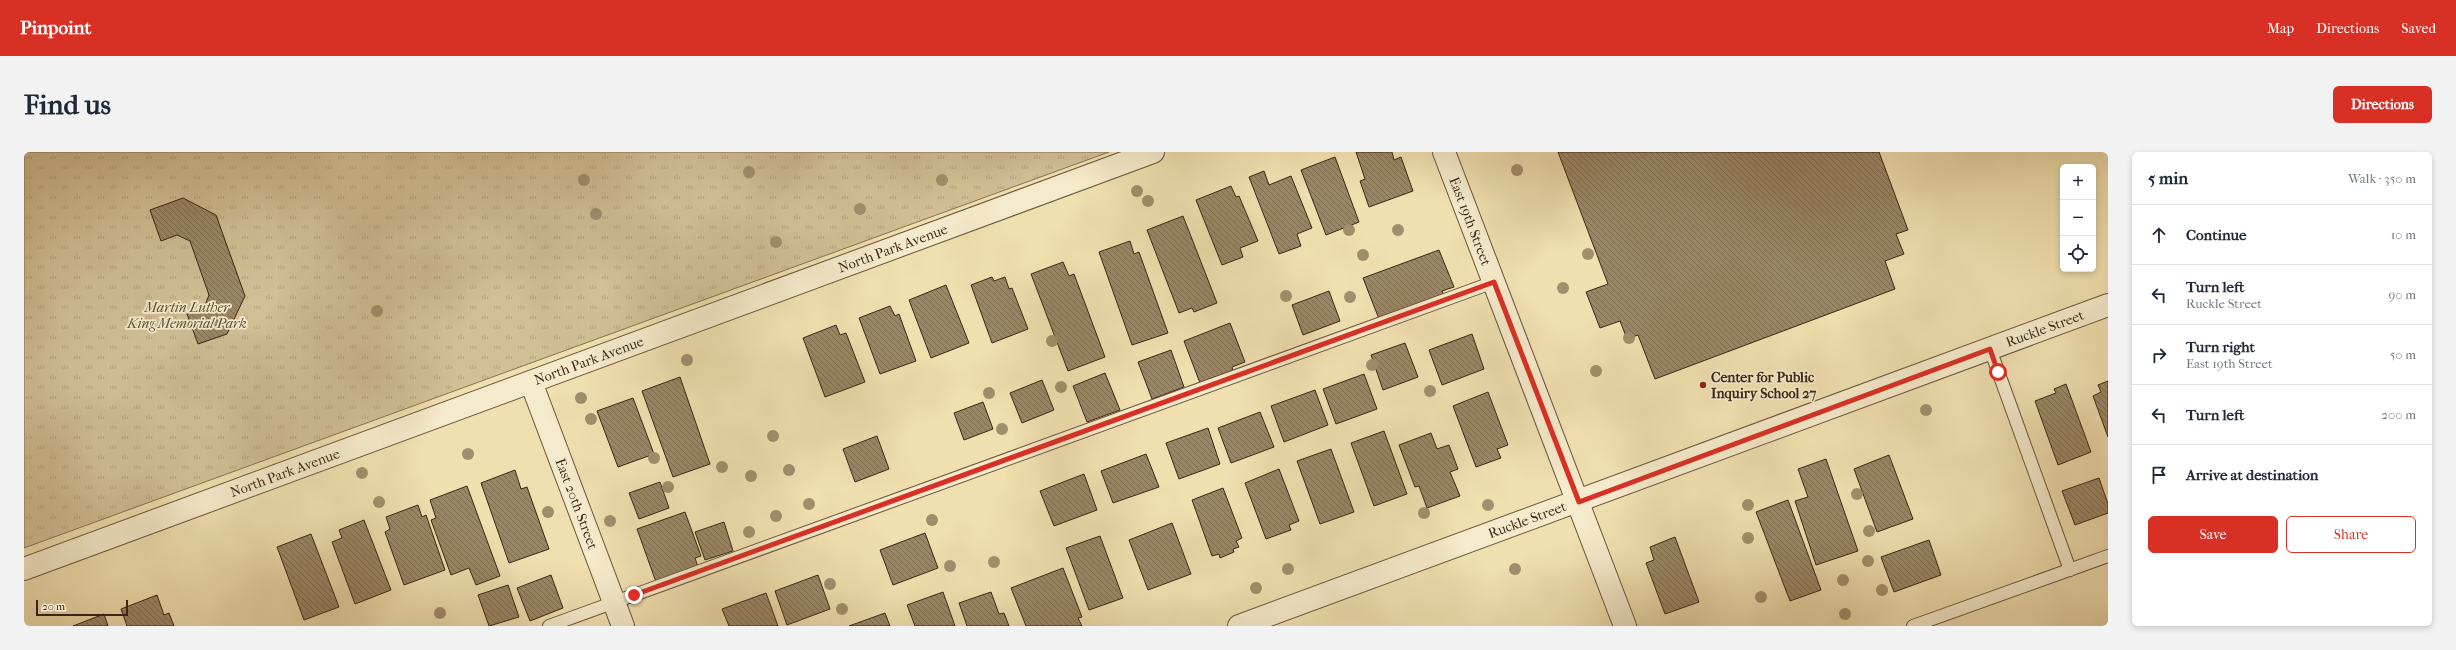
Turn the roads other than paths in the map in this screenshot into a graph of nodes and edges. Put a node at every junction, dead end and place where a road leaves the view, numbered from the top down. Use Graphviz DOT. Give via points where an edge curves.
graph roads {
  1 [pos="1153,152"];
  2 [pos="1444,152"];
  3 [pos="1494,282"];
  4 [pos="2108,305"];
  5 [pos="1990,349"];
  6 [pos="531,382"];
  7 [pos="1579,502"];
  8 [pos="2108,556"];
  9 [pos="24,569"];
  10 [pos="2070,570"];
  11 [pos="614,602"];
  12 [pos="549,626"];
  13 [pos="623,626"];
  14 [pos="1239,626"];
  15 [pos="1625,626"];
  16 [pos="1913,626"];
  1 -- 6 [label="street, North Park Avenue"];
  2 -- 3 [label="street, East 19th Street"];
  3 -- 7 [label="street, East 19th Street"];
  3 -- 11 [label="lane"];
  4 -- 5 [label="street, Ruckle Street"];
  5 -- 7 [label="street, Ruckle Street"];
  5 -- 10 [label="lane"];
  6 -- 9 [label="street, North Park Avenue"];
  6 -- 11 [label="street, East 20th Street"];
  7 -- 14 [label="street, Ruckle Street"];
  7 -- 15 [label="street, East 19th Street"];
  8 -- 10 [label="lane"];
  10 -- 16 [label="lane"];
  11 -- 12 [label="lane"];
  11 -- 13 [label="street, East 20th Street"];
}
